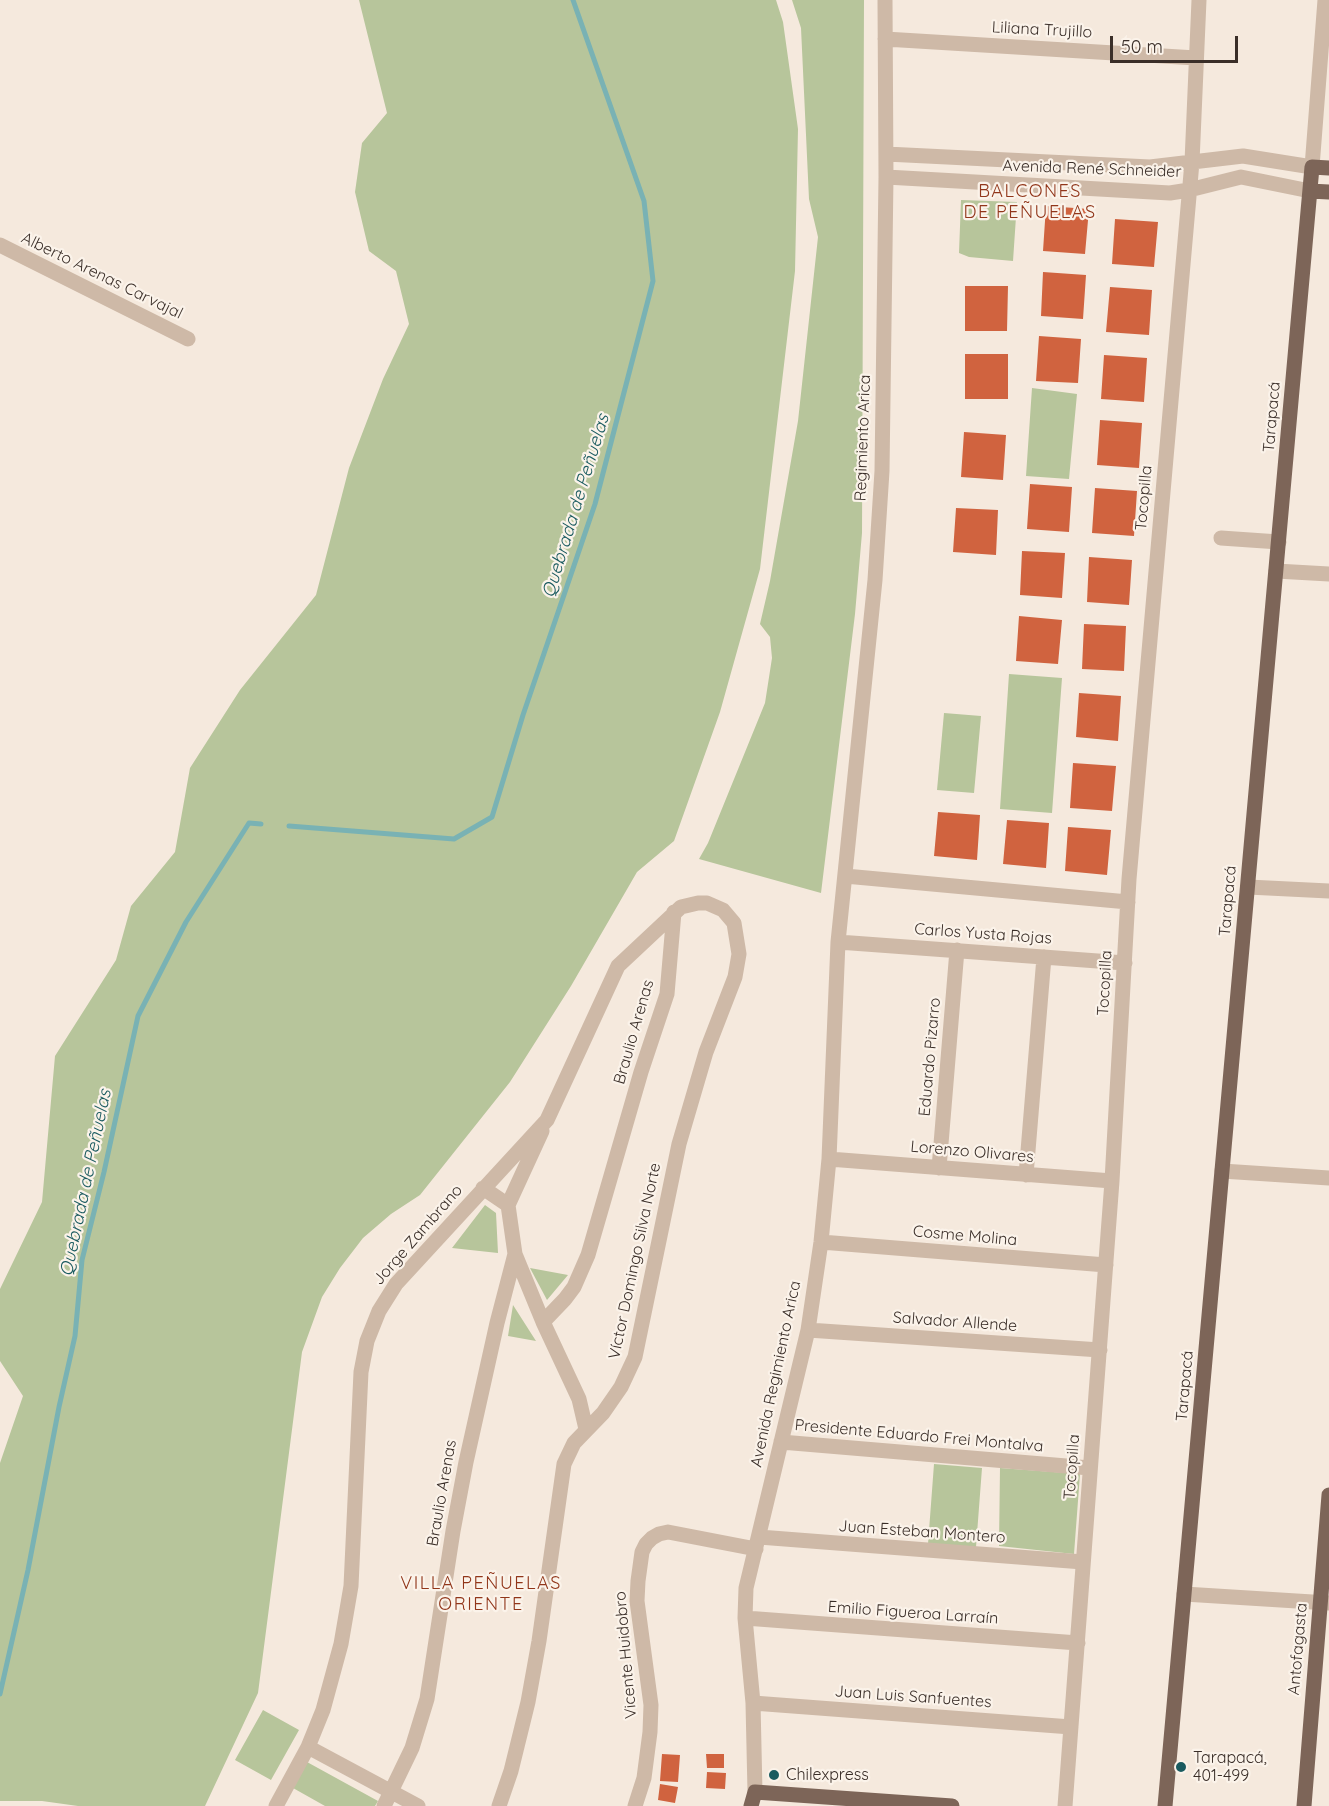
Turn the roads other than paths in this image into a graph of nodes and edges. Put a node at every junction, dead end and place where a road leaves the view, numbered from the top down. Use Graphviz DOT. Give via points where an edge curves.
graph roads {
  1 [pos="885,0"];
  2 [pos="1199,0"];
  3 [pos="1325,0"];
  4 [pos="885,39"];
  5 [pos="1197,58"];
  6 [pos="886,154"];
  7 [pos="1192,162"];
  8 [pos="1312,167"];
  9 [pos="1329,168"];
  10 [pos="886,177"];
  11 [pos="1189,190"];
  12 [pos="1310,191"];
  13 [pos="1329,192"];
  14 [pos="0,245"];
  15 [pos="188,339"];
  16 [pos="1221,538"];
  17 [pos="1279,542"];
  18 [pos="1276,571"];
  19 [pos="1329,574"];
  20 [pos="846,876"];
  21 [pos="1248,887"];
  22 [pos="1329,891"];
  23 [pos="1128,902"];
  24 [pos="674,912"];
  25 [pos="734,923"];
  26 [pos="838,942"];
  27 [pos="957,950"];
  28 [pos="1044,957"];
  29 [pos="1125,963"];
  30 [pos="547,1120"];
  31 [pos="829,1159"];
  32 [pos="939,1167"];
  33 [pos="1222,1172"];
  34 [pos="1026,1175"];
  35 [pos="1329,1178"];
  36 [pos="1112,1181"];
  37 [pos="483,1188"];
  38 [pos="508,1205"];
  39 [pos="821,1242"];
  40 [pos="515,1254"];
  41 [pos="1106,1265"];
  42 [pos="543,1322"];
  43 [pos="808,1330"];
  44 [pos="1100,1350"];
  45 [pos="586,1429"];
  46 [pos="781,1442"];
  47 [pos="1090,1468"];
  48 [pos="1329,1495"];
  49 [pos="757,1543"];
  50 [pos="1083,1562"];
  51 [pos="1184,1594"];
  52 [pos="1324,1603"];
  53 [pos="745,1618"];
  54 [pos="1078,1643"];
  55 [pos="753,1703"];
  56 [pos="1071,1727"];
  57 [pos="308,1747"];
  58 [pos="391,1791"];
  59 [pos="753,1799"];
  60 [pos="276,1806"];
  61 [pos="384,1806"];
  62 [pos="418,1806"];
  63 [pos="499,1806"];
  64 [pos="635,1806"];
  65 [pos="952,1806"];
  66 [pos="1065,1806"];
  67 [pos="1166,1806"];
  68 [pos="1304,1806"];
  1 -- 4 [label="street, Regimiento Arica"];
  2 -- 5 [label="street, Tocopilla"];
  3 -- 8 [label="street, Tarapacá"];
  4 -- 5 [label="street, Liliana Trujillo"];
  4 -- 6 [label="street, Regimiento Arica"];
  5 -- 7 [label="street, Tocopilla"];
  6 -- 7 [label="street, Avenida René Schneider" via="1150,167"];
  6 -- 10 [label="street, Regimiento Arica"];
  7 -- 8 [label="street, Avenida René Schneider" via="1243,156"];
  7 -- 11 [label="street, Tocopilla"];
  8 -- 9 [label="main road, Avenida René Schneider"];
  8 -- 12 [label="main road, Tarapacá"];
  10 -- 11 [label="street, Avenida René Schneider" via="1158,192"];
  10 -- 20 [label="street, Regimiento Arica" via="881,493"];
  11 -- 12 [label="street, Avenida René Schneider" via="1241,177"];
  11 -- 23 [label="street, Tocopilla"];
  12 -- 13 [label="main road, Avenida René Schneider"];
  12 -- 17 [label="main road, Tarapacá"];
  14 -- 15 [label="street, Alberto Arenas Carvajal"];
  16 -- 17 [label="street"];
  17 -- 18 [label="main road, Tarapacá"];
  18 -- 19 [label="street"];
  18 -- 21 [label="main road, Tarapacá"];
  20 -- 23 [label="street"];
  20 -- 26 [label="street, Avenida Regimiento Arica"];
  21 -- 22 [label="street"];
  21 -- 33 [label="main road, Tarapacá"];
  23 -- 29 [label="street, Tocopilla"];
  24 -- 25 [label="street, Jorge Zambrano" via="689,904 707,903 723,910"];
  24 -- 30 [label="street, Jorge Zambrano" via="618,966"];
  24 -- 42 [label="street, Braulio Arenas" via="667,994 588,1255 574,1287"];
  25 -- 45 [label="street, Víctor Domingo Silva Norte" via="739,954 735,977 706,1052 682,1133 635,1357 621,1387"];
  26 -- 27 [label="street, Carlos Yusta Rojas"];
  26 -- 31 [label="street, Avenida Regimiento Arica"];
  27 -- 28 [label="street, Carlos Yusta Rojas"];
  27 -- 32 [label="street, Eduardo Pizarro"];
  28 -- 29 [label="street, Carlos Yusta Rojas"];
  28 -- 34 [label="street"];
  29 -- 36 [label="street, Tocopilla"];
  30 -- 37 [label="street, Jorge Zambrano"];
  30 -- 38 [label="street"];
  31 -- 32 [label="street, Lorenzo Olivares"];
  31 -- 39 [label="street, Avenida Regimiento Arica"];
  32 -- 34 [label="street, Lorenzo Olivares"];
  33 -- 35 [label="street"];
  33 -- 51 [label="main road, Tarapacá"];
  34 -- 36 [label="street, Lorenzo Olivares"];
  36 -- 41 [label="street, Tocopilla"];
  37 -- 38 [label="street"];
  37 -- 57 [label="street, Jorge Zambrano" via="396,1284 367,1341 347,1615 323,1710"];
  38 -- 40 [label="street"];
  39 -- 41 [label="street, Cosme Molina"];
  39 -- 43 [label="street, Avenida Regimiento Arica"];
  40 -- 42 [label="street"];
  40 -- 58 [label="street, Braulio Arenas" via="466,1462 427,1699 412,1748"];
  41 -- 44 [label="street, Tocopilla"];
  42 -- 45 [label="street" via="579,1399"];
  43 -- 44 [label="street, Salvador Allende"];
  43 -- 46 [label="street, Avenida Regimiento Arica"];
  44 -- 47 [label="street, Tocopilla"];
  45 -- 63 [label="street, Víctor Domingo Silva Norte" via="564,1464 528,1702"];
  46 -- 47 [label="street, Presidente Eduardo Frei Montalva"];
  46 -- 49 [label="street, Avenida Regimiento Arica"];
  47 -- 50 [label="street, Tocopilla"];
  48 -- 52 [label="main road, Antofagasta"];
  49 -- 50 [label="street, Juan Esteban Montero"];
  49 -- 53 [label="street, Avenida Regimiento Arica" via="746,1588"];
  49 -- 64 [label="street, Vicente Huidobro" via="668,1532 652,1538 642,1552 637,1601 651,1705 644,1778"];
  50 -- 54 [label="street, Tocopilla"];
  51 -- 52 [label="street"];
  51 -- 67 [label="main road, Tarapacá"];
  52 -- 68 [label="main road, Antofagasta"];
  53 -- 54 [label="street, Emilio Figueroa Larraín"];
  53 -- 55 [label="street, Avenida Regimiento Arica"];
  54 -- 56 [label="street, Tocopilla"];
  55 -- 56 [label="street, Juan Luis Sanfuentes"];
  55 -- 59 [label="street, Avenida Regimiento Arica"];
  56 -- 66 [label="street, Tocopilla"];
  57 -- 58 [label="street"];
  57 -- 60 [label="street, Jorge Zambrano"];
  58 -- 61 [label="street, Braulio Arenas"];
  58 -- 62 [label="street"];
  59 -- 65 [label="main road"];
}
